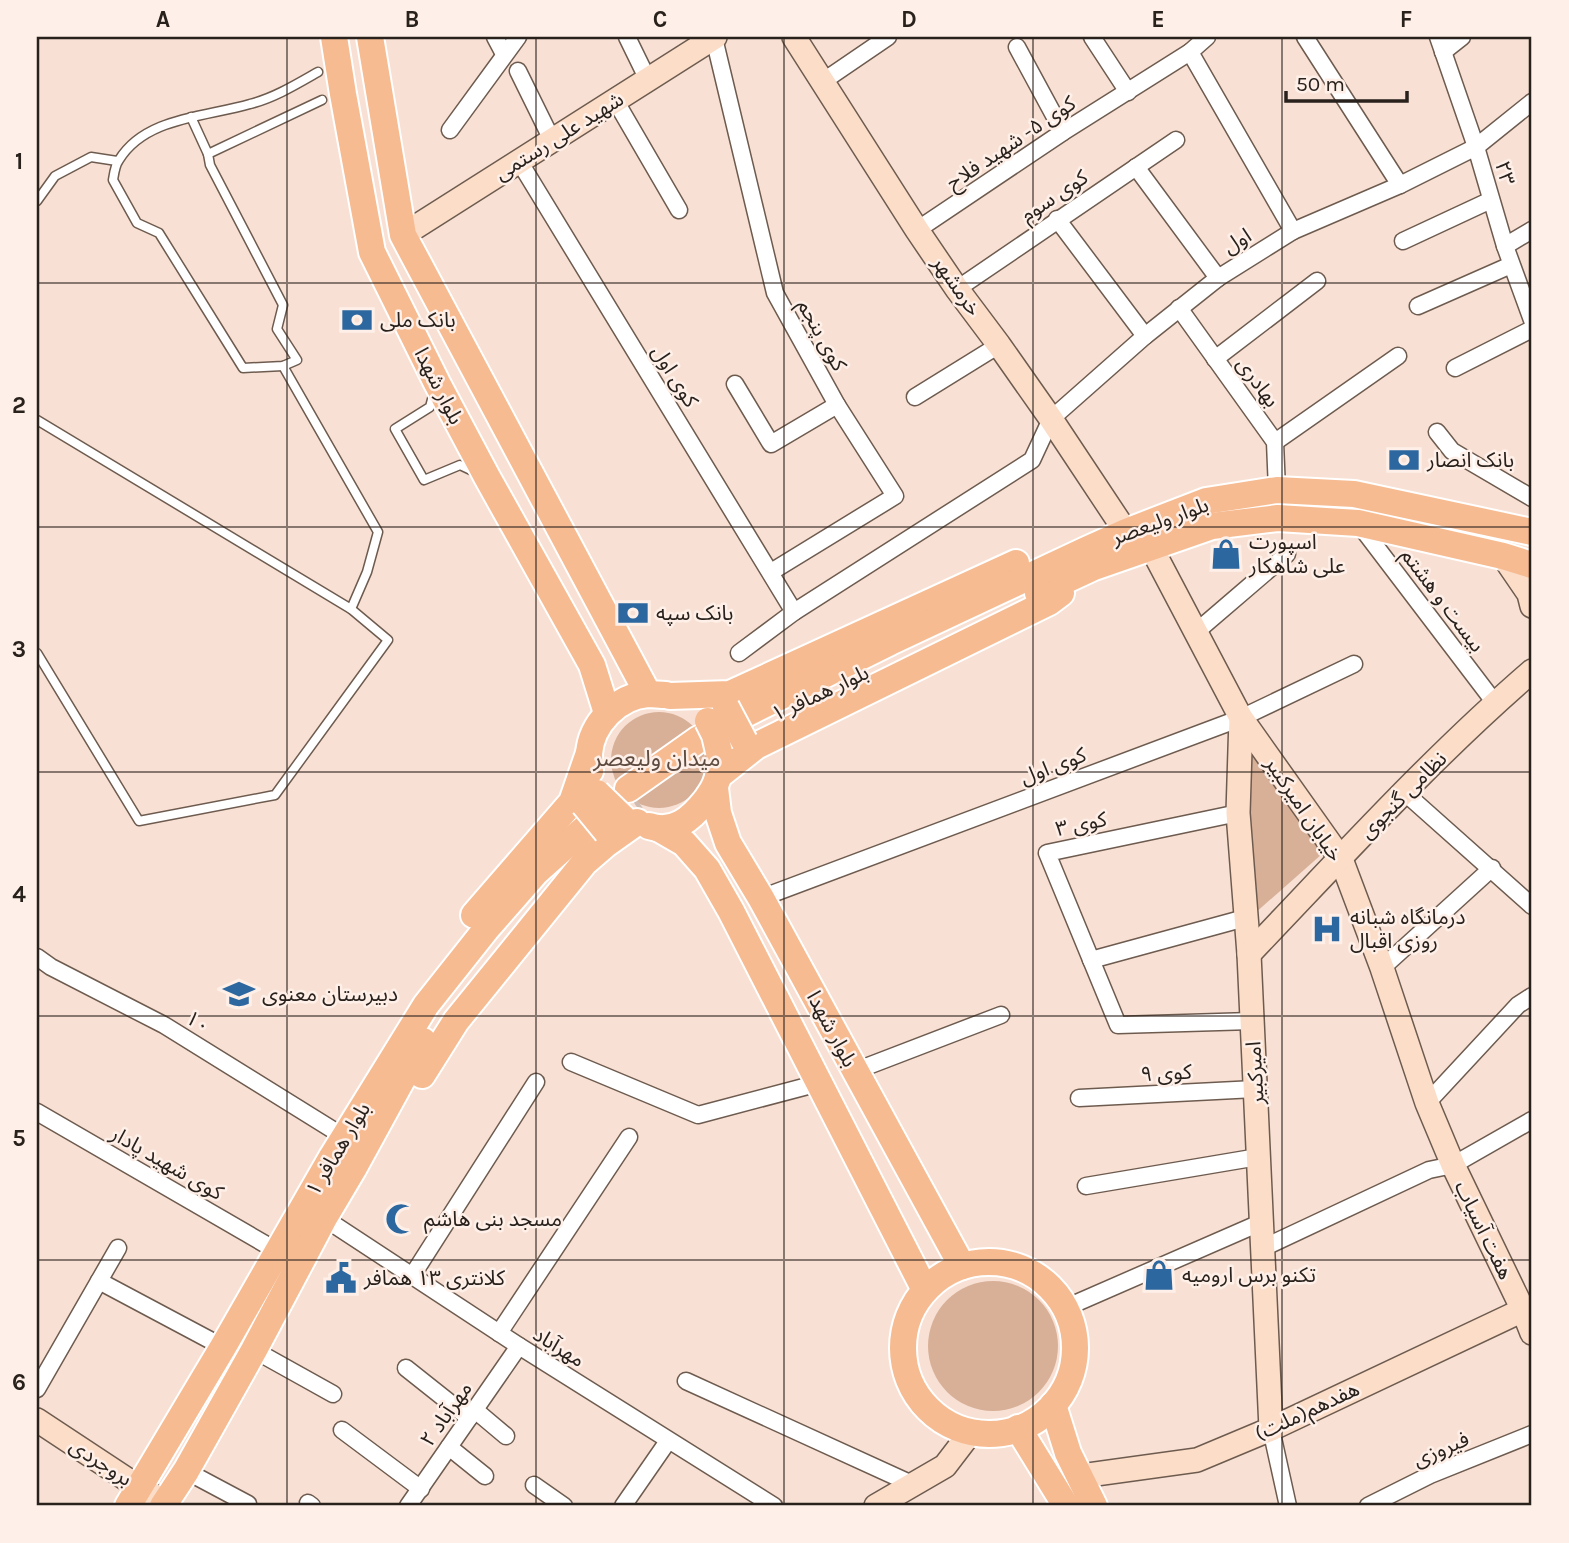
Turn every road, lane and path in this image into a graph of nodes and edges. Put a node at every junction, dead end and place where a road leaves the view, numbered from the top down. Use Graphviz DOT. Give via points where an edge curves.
graph roads {
  1 [pos="334,37"];
  2 [pos="370,37"];
  3 [pos="495,37"];
  4 [pos="518,37"];
  5 [pos="627,37"];
  6 [pos="714,37"];
  7 [pos="794,37"];
  8 [pos="888,37"];
  9 [pos="1092,37"];
  10 [pos="1208,37"];
  11 [pos="1305,37"];
  12 [pos="1462,37"];
  13 [pos="1440,44"];
  14 [pos="1017,47"];
  15 [pos="1190,52"];
  16 [pos="504,54"];
  17 [pos="518,71"];
  18 [pos="318,72"];
  19 [pos="648,80"];
  20 [pos="822,82"];
  21 [pos="379,85"];
  22 [pos="1128,92"];
  23 [pos="333,97"];
  24 [pos="615,100"];
  25 [pos="1532,102"];
  26 [pos="191,117"];
  27 [pos="450,131"];
  28 [pos="1063,132"];
  29 [pos="1176,140"];
  30 [pos="552,141"];
  31 [pos="1476,147"];
  32 [pos="208,154"];
  33 [pos="117,162"];
  34 [pos="519,162"];
  35 [pos="1136,167"];
  36 [pos="1400,185"];
  37 [pos="1491,200"];
  38 [pos="37,201"];
  39 [pos="679,210"];
  40 [pos="1058,219"];
  41 [pos="918,230"];
  42 [pos="1532,230"];
  43 [pos="1293,231"];
  44 [pos="403,235"];
  45 [pos="1403,241"];
  46 [pos="1505,246"];
  47 [pos="1511,265"];
  48 [pos="1218,278"];
  49 [pos="1317,281"];
  50 [pos="957,289"];
  51 [pos="1418,306"];
  52 [pos="1179,308"];
  53 [pos="1532,320"];
  54 [pos="1532,329"];
  55 [pos="1145,336"];
  56 [pos="999,345"];
  57 [pos="1398,356"];
  58 [pos="1215,359"];
  59 [pos="284,366"];
  60 [pos="1455,368"];
  61 [pos="437,383"];
  62 [pos="735,384"];
  63 [pos="915,397"];
  64 [pos="836,405"];
  65 [pos="1051,419"];
  66 [pos="37,420"];
  67 [pos="1437,432"];
  68 [pos="1275,442"];
  69 [pos="487,477"];
  70 [pos="1277,490"];
  71 [pos="1532,498"];
  72 [pos="1358,523"];
  73 [pos="1532,530"];
  74 [pos="1126,532"];
  75 [pos="1151,547"];
  76 [pos="1287,554"];
  77 [pos="1503,556"];
  78 [pos="1090,558"];
  79 [pos="1532,565"];
  80 [pos="771,572"];
  81 [pos="1532,606"];
  82 [pos="351,609"];
  83 [pos="794,612"];
  84 [pos="1196,632"];
  85 [pos="894,650"];
  86 [pos="37,653"];
  87 [pos="739,653"];
  88 [pos="1354,664"];
  89 [pos="1532,671"];
  90 [pos="659,695"];
  91 [pos="1495,703"];
  92 [pos="607,713"];
  93 [pos="1241,718"];
  94 [pos="725,739"];
  95 [pos="1405,792"];
  96 [pos="1238,813"];
  97 [pos="611,816"];
  98 [pos="1341,859"];
  99 [pos="1492,868"];
  100 [pos="761,898"];
  101 [pos="1532,906"];
  102 [pos="1245,918"];
  103 [pos="1249,954"];
  104 [pos="37,957"];
  105 [pos="1091,960"];
  106 [pos="1382,968"];
  107 [pos="1532,996"];
  108 [pos="1001,1015"];
  109 [pos="1252,1021"];
  110 [pos="571,1062"];
  111 [pos="855,1071"];
  112 [pos="536,1082"];
  113 [pos="819,1083"];
  114 [pos="1255,1089"];
  115 [pos="1079,1098"];
  116 [pos="1427,1103"];
  117 [pos="37,1112"];
  118 [pos="1532,1120"];
  119 [pos="332,1130"];
  120 [pos="629,1137"];
  121 [pos="1258,1157"];
  122 [pos="343,1163"];
  123 [pos="1453,1165"];
  124 [pos="1086,1186"];
  125 [pos="324,1218"];
  126 [pos="1262,1222"];
  127 [pos="118,1248"];
  128 [pos="1263,1248"];
  129 [pos="277,1251"];
  130 [pos="962,1266"];
  131 [pos="412,1276"];
  132 [pos="99,1281"];
  133 [pos="925,1290"];
  134 [pos="1528,1307"];
  135 [pos="1065,1308"];
  136 [pos="499,1333"];
  137 [pos="1532,1333"];
  138 [pos="519,1346"];
  139 [pos="223,1347"];
  140 [pos="254,1350"];
  141 [pos="406,1368"];
  142 [pos="686,1381"];
  143 [pos="37,1389"];
  144 [pos="333,1394"];
  145 [pos="1053,1405"];
  146 [pos="472,1414"];
  147 [pos="37,1420"];
  148 [pos="1018,1429"];
  149 [pos="1272,1429"];
  150 [pos="342,1430"];
  151 [pos="971,1432"];
  152 [pos="1532,1434"];
  153 [pos="506,1436"];
  154 [pos="668,1441"];
  155 [pos="449,1447"];
  156 [pos="186,1471"];
  157 [pos="485,1476"];
  158 [pos="1081,1476"];
  159 [pos="534,1485"];
  160 [pos="914,1485"];
  161 [pos="421,1489"];
  162 [pos="134,1497"];
  163 [pos="164,1504"];
  164 [pos="248,1504"];
  165 [pos="408,1506"];
  166 [pos="564,1506"];
  167 [pos="623,1506"];
  168 [pos="773,1506"];
  169 [pos="876,1506"];
  170 [pos="1066,1506"];
  171 [pos="1094,1506"];
  172 [pos="1288,1506"];
  173 [pos="1368,1506"];
  1 -- 23 [label="main road, بلوار شهدا"];
  2 -- 21 [label="main road, بلوار شهدا"];
  3 -- 16 [label="street"];
  4 -- 16 [label="street"];
  5 -- 19 [label="street"];
  6 -- 19 [label="street, شهید علی رستمی"];
  6 -- 64 [label="street, کوی پنجم" via="775,293"];
  7 -- 20 [label="street, خرمشهر"];
  8 -- 20 [label="street"];
  9 -- 22 [label="street"];
  10 -- 15 [label="street, کوی ۵- شهید فلاح"];
  11 -- 36 [label="street"];
  12 -- 13 [label="street"];
  13 -- 31 [label="street, ۲۳"];
  14 -- 28 [label="street"];
  15 -- 22 [label="street, کوی ۵- شهید فلاح"];
  15 -- 43 [label="street"];
  16 -- 27 [label="street"];
  17 -- 30 [label="street"];
  18 -- 26 [label="lane" via="253,104"];
  19 -- 24 [label="street, شهید علی رستمی"];
  20 -- 41 [label="street, خرمشهر"];
  21 -- 23 [label="main road"];
  21 -- 44 [label="main road, بلوار شهدا"];
  22 -- 28 [label="street, کوی ۵- شهید فلاح"];
  23 -- 32 [label="lane"];
  23 -- 61 [label="main road, بلوار شهدا" via="372,252"];
  24 -- 30 [label="street, شهید علی رستمی"];
  24 -- 39 [label="street"];
  25 -- 31 [label="street, اول"];
  26 -- 32 [label="lane"];
  26 -- 33 [label="lane" via="135,140"];
  28 -- 41 [label="street, کوی ۵- شهید فلاح"];
  29 -- 35 [label="street, کوی سوم"];
  30 -- 34 [label="street, شهید علی رستمی"];
  31 -- 36 [label="street, اول"];
  31 -- 37 [label="street, ۲۳"];
  32 -- 59 [label="lane" via="283,305 277,329 298,360"];
  33 -- 38 [label="lane" via="91,157 55,176"];
  33 -- 59 [label="lane" via="113,180 137,223 159,233 243,368"];
  34 -- 44 [label="street, شهید علی رستمی"];
  34 -- 80 [label="street, کوی اول"];
  35 -- 40 [label="street, کوی سوم"];
  35 -- 48 [label="street"];
  36 -- 43 [label="street, اول"];
  37 -- 45 [label="street"];
  37 -- 46 [label="street, ۲۳"];
  40 -- 50 [label="street, کوی سوم"];
  40 -- 55 [label="street"];
  41 -- 50 [label="street, خرمشهر"];
  42 -- 46 [label="street"];
  43 -- 48 [label="street, اول"];
  44 -- 90 [label="main road, بلوار شهدا"];
  46 -- 47 [label="street, ۲۳"];
  47 -- 51 [label="street"];
  47 -- 53 [label="street, ۲۳"];
  48 -- 52 [label="street, اول"];
  49 -- 58 [label="street"];
  50 -- 56 [label="street, خرمشهر"];
  52 -- 55 [label="street, اول"];
  52 -- 58 [label="street, بهادری"];
  54 -- 60 [label="street"];
  55 -- 65 [label="street, اول"];
  56 -- 63 [label="street"];
  56 -- 65 [label="street, خرمشهر"];
  57 -- 68 [label="street"];
  58 -- 68 [label="street, بهادری"];
  59 -- 82 [label="lane" via="378,531"];
  61 -- 69 [label="main road, بلوار شهدا"];
  61 -- 69 [label="lane" via="429,407 395,429 424,480 460,465"];
  62 -- 64 [label="street" via="771,444"];
  64 -- 80 [label="street, کوی پنجم" via="895,496"];
  65 -- 74 [label="street, خرمشهر"];
  65 -- 83 [label="street" via="1032,460"];
  66 -- 82 [label="lane"];
  67 -- 71 [label="street" via="1452,451"];
  68 -- 70 [label="street, بهادری"];
  69 -- 92 [label="main road, بلوار شهدا" via="592,665"];
  70 -- 73 [label="main road, بلوار ولیعصر" via="1354,494"];
  70 -- 74 [label="main road, بلوار ولیعصر" via="1206,501"];
  72 -- 75 [label="main road, بلوار ولیعصر" via="1278,518 1212,526"];
  72 -- 77 [label="main road, بلوار ولیعصر"];
  72 -- 91 [label="street, بیست و هشتم"];
  74 -- 78 [label="main road, بلوار ولیعصر"];
  75 -- 78 [label="main road, بلوار ولیعصر"];
  75 -- 84 [label="street, خیابان امیرکبیر"];
  76 -- 84 [label="street"];
  77 -- 79 [label="main road, بلوار ولیعصر"];
  77 -- 81 [label="street"];
  78 -- 85 [label="main road, بلوار ولیعصر"];
  78 -- 94 [label="main road" via="1049,602"];
  78 -- 94 [label="main road" via="1028,557"];
  80 -- 83 [label="street, کوی اول"];
  82 -- 86 [label="lane" via="388,640 275,795 139,821"];
  83 -- 87 [label="street"];
  84 -- 93 [label="street, خیابان امیرکبیر"];
  85 -- 94 [label="main road, بلوار همافر ۱"];
  88 -- 93 [label="street, کوی اول"];
  89 -- 91 [label="street, نظامی گنجوی"];
  90 -- 92 [label="main road" via="626,700"];
  90 -- 94 [label="main road"];
  90 -- 94 [label="main road" via="689,704"];
  91 -- 95 [label="street, نظامی گنجوی"];
  92 -- 97 [label="main road" via="589,753 591,776"];
  93 -- 96 [label="street, امیرکبیر"];
  93 -- 98 [label="street, خیابان امیرکبیر"];
  93 -- 100 [label="street, کوی اول"];
  94 -- 97 [label="main road, بلوار همافر ۱"];
  94 -- 97 [label="main road" via="694,815 682,824 668,828"];
  94 -- 100 [label="main road, بلوار شهدا" via="718,813 728,843"];
  95 -- 98 [label="street, نظامی گنجوی"];
  95 -- 99 [label="street"];
  96 -- 102 [label="street, امیرکبیر"];
  96 -- 105 [label="street, کوی ۳" via="1047,853"];
  97 -- 113 [label="main road, بلوار شهدا" via="684,843 707,869"];
  97 -- 119 [label="main road" via="474,915 415,995"];
  97 -- 122 [label="main road, بلوار همافر ۱" via="496,936 439,1013"];
  98 -- 103 [label="street, نظامی گنجوی"];
  98 -- 106 [label="street, خیابان امیرکبیر"];
  99 -- 101 [label="street"];
  99 -- 106 [label="street"];
  100 -- 111 [label="main road, بلوار شهدا"];
  102 -- 103 [label="street, امیرکبیر"];
  102 -- 105 [label="street"];
  103 -- 109 [label="street, امیرکبیر"];
  104 -- 119 [label="street, ۱۰" via="164,1025"];
  105 -- 109 [label="street" via="1118,1025"];
  106 -- 116 [label="street, خیابان امیرکبیر"];
  107 -- 116 [label="street" via="1518,1005"];
  108 -- 111 [label="street"];
  109 -- 114 [label="street, امیرکبیر"];
  110 -- 113 [label="street" via="698,1115"];
  111 -- 130 [label="main road, بلوار شهدا"];
  112 -- 131 [label="street"];
  113 -- 133 [label="main road, بلوار شهدا"];
  114 -- 115 [label="street, کوی ۹"];
  114 -- 121 [label="street, امیرکبیر"];
  116 -- 123 [label="street, خیابان امیرکبیر"];
  117 -- 129 [label="street, کوی شهید پادار"];
  118 -- 123 [label="street"];
  119 -- 122 [label="main road"];
  120 -- 136 [label="street"];
  121 -- 124 [label="street"];
  121 -- 126 [label="street, امیرکبیر"];
  122 -- 125 [label="main road, بلوار همافر ۱"];
  122 -- 129 [label="main road, بلوار همافر ۱"];
  123 -- 128 [label="street" via="1429,1170"];
  123 -- 134 [label="street, هفت آسیاب"];
  125 -- 131 [label="street, مهرآباد"];
  125 -- 140 [label="main road, بلوار همافر ۱"];
  126 -- 128 [label="street, امیرکبیر"];
  126 -- 135 [label="street"];
  127 -- 132 [label="street"];
  128 -- 149 [label="street, امیرکبیر"];
  129 -- 139 [label="main road, بلوار همافر ۱"];
  130 -- 133 [label="main road"];
  130 -- 135 [label="main road" via="984,1262 1027,1271 1046,1283"];
  131 -- 136 [label="street, مهرآباد"];
  132 -- 139 [label="street"];
  132 -- 143 [label="street"];
  133 -- 151 [label="main road" via="904,1329 906,1374 931,1411"];
  134 -- 137 [label="street, هفت آسیاب"];
  134 -- 149 [label="street, هفدهم(ملت)"];
  135 -- 145 [label="main road" via="1075,1343 1073,1365"];
  136 -- 138 [label="street, مهرآباد"];
  138 -- 146 [label="street, مهرآباد ۲"];
  138 -- 154 [label="street, مهرآباد"];
  139 -- 162 [label="main road, بلوار همافر ۱"];
  140 -- 144 [label="street"];
  140 -- 156 [label="main road, بلوار همافر ۱"];
  141 -- 146 [label="street"];
  142 -- 160 [label="street"];
  145 -- 148 [label="main road"];
  145 -- 158 [label="main road" via="1068,1453"];
  146 -- 153 [label="street"];
  146 -- 155 [label="street, مهرآباد ۲"];
  147 -- 162 [label="street, بروجردی"];
  148 -- 151 [label="main road"];
  148 -- 170 [label="main road"];
  149 -- 158 [label="street, هفدهم(ملت)" via="1198,1460"];
  149 -- 172 [label="street"];
  150 -- 161 [label="street"];
  151 -- 160 [label="street" via="945,1466"];
  152 -- 173 [label="street, فیروزی"];
  154 -- 167 [label="street"];
  154 -- 168 [label="street, مهرآباد"];
  155 -- 157 [label="street"];
  155 -- 161 [label="street, مهرآباد ۲"];
  156 -- 163 [label="main road, بلوار همافر ۱"];
  156 -- 164 [label="street"];
  158 -- 171 [label="main road"];
  159 -- 166 [label="street"];
  160 -- 169 [label="street"];
  161 -- 165 [label="street, مهرآباد ۲"];
  162 -- 163 [label="street, بروجردی"];
}
